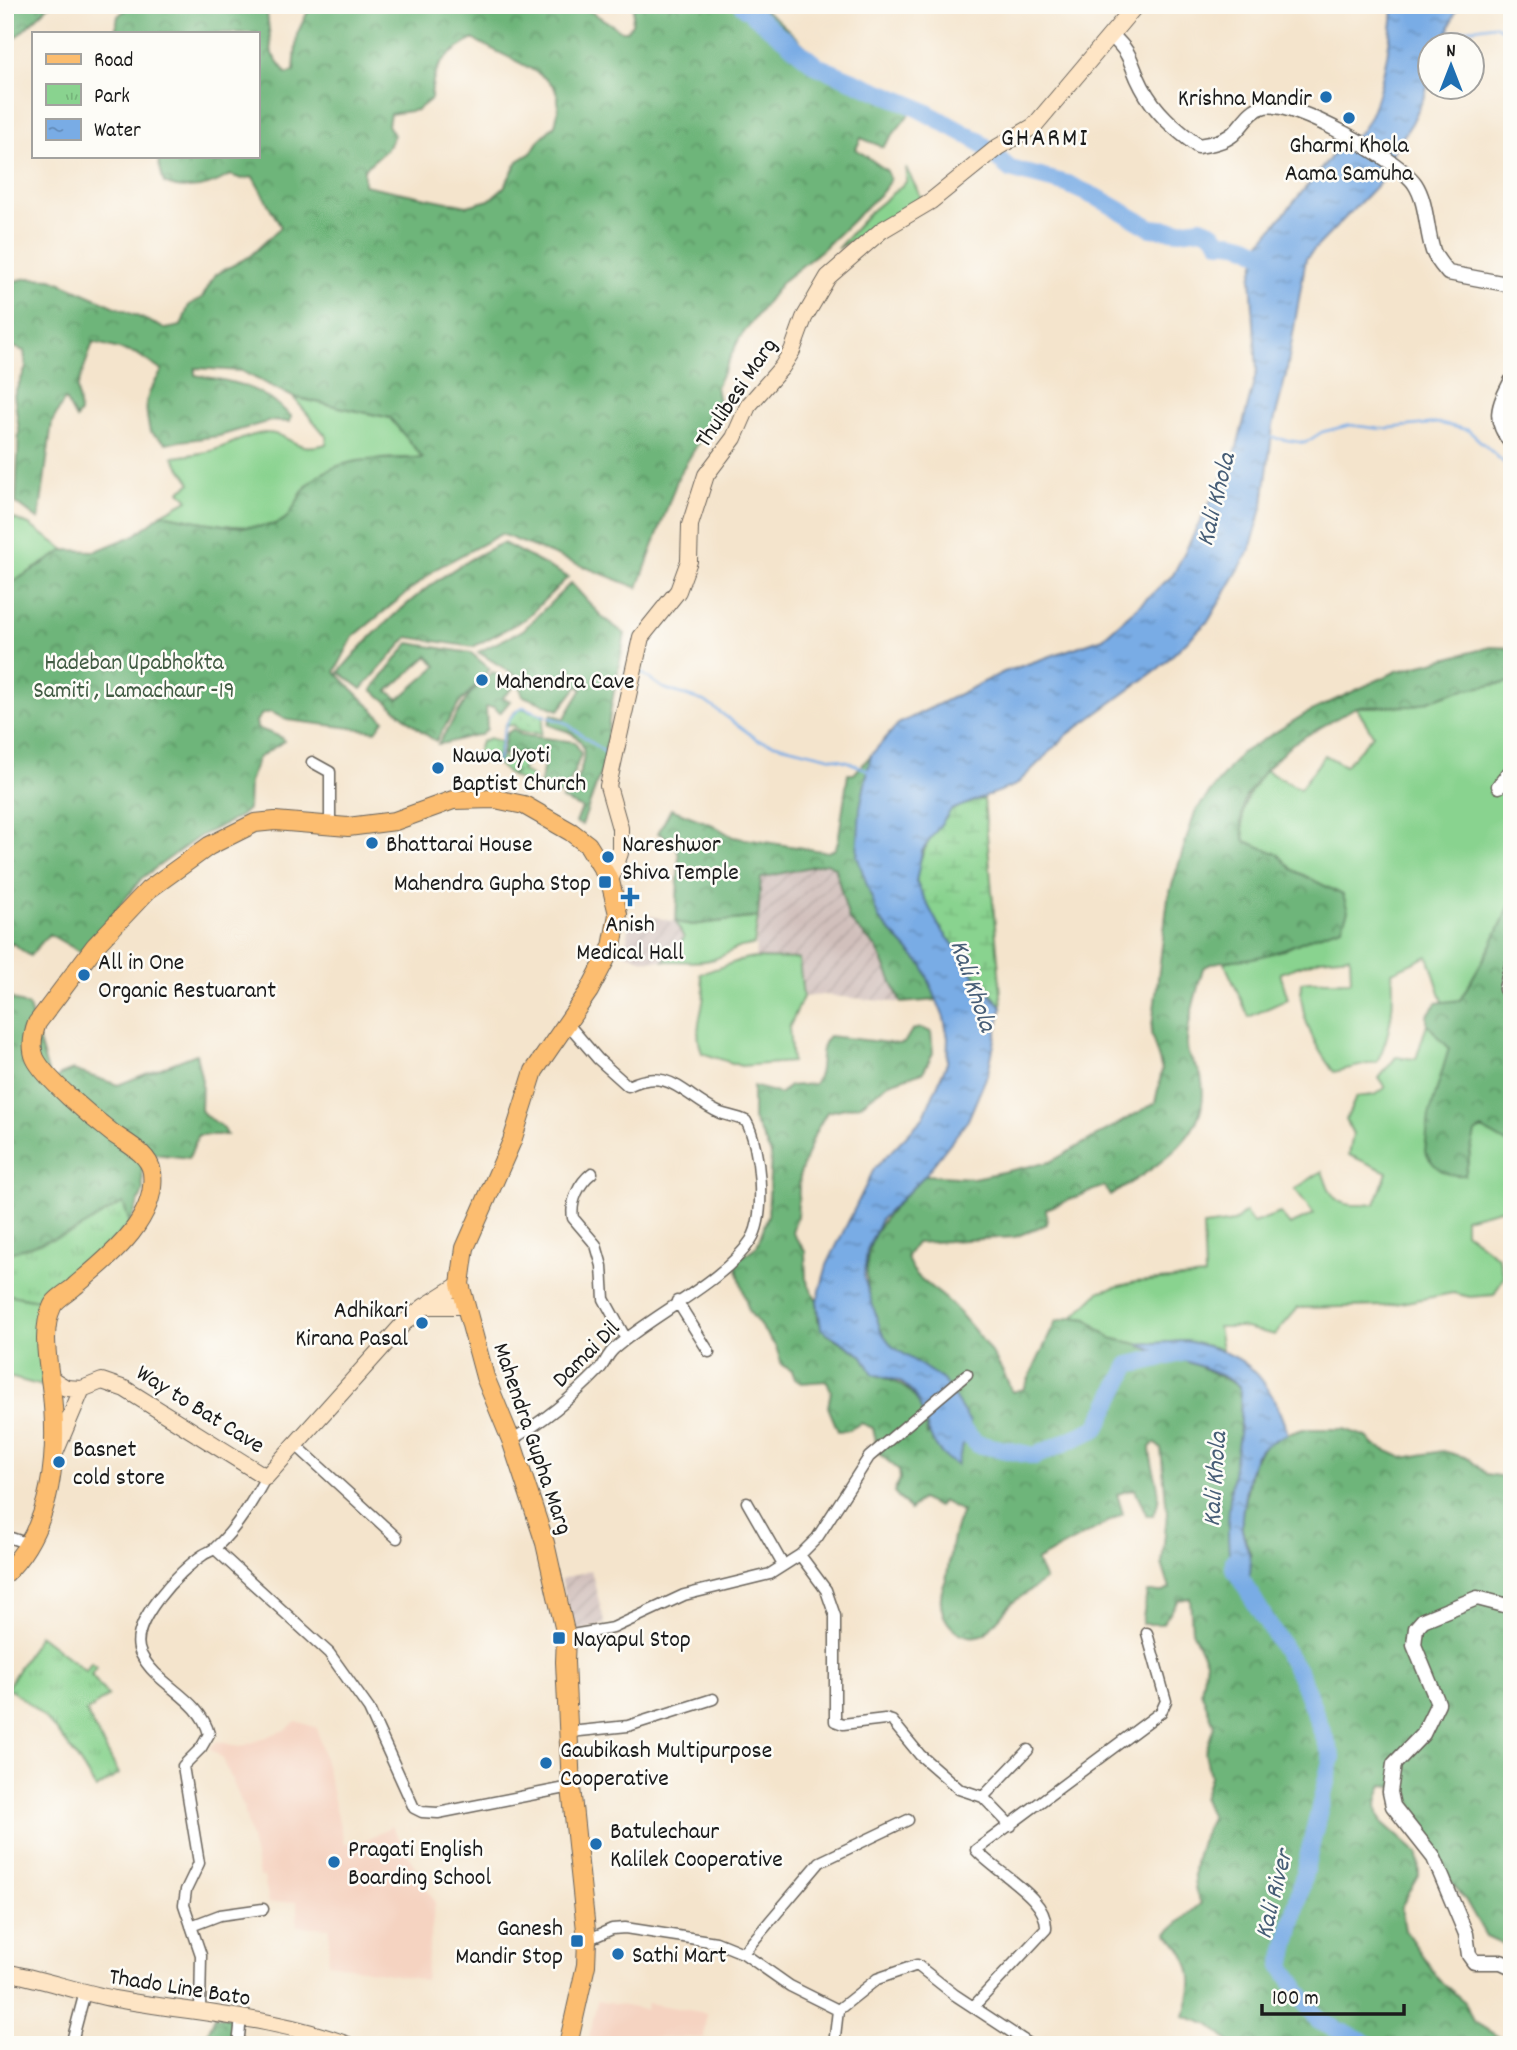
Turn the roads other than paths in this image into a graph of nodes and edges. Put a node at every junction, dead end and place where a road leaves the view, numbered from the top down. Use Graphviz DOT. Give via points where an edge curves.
graph roads {
  1 [pos="1136,5"];
  2 [pos="1112,36"];
  3 [pos="1512,285"];
  4 [pos="1512,380"];
  5 [pos="1512,444"];
  6 [pos="312,762"];
  7 [pos="1512,770"];
  8 [pos="1512,785"];
  9 [pos="318,826"];
  10 [pos="610,881"];
  11 [pos="1512,965"];
  12 [pos="1512,1000"];
  13 [pos="567,1023"];
  14 [pos="592,1173"];
  15 [pos="460,1284"];
  16 [pos="677,1301"];
  17 [pos="425,1306"];
  18 [pos="466,1306"];
  19 [pos="626,1339"];
  20 [pos="709,1352"];
  21 [pos="967,1374"];
  22 [pos="50,1378"];
  23 [pos="82,1389"];
  24 [pos="511,1440"];
  25 [pos="297,1446"];
  26 [pos="55,1453"];
  27 [pos="266,1478"];
  28 [pos="747,1502"];
  29 [pos="5,1536"];
  30 [pos="397,1538"];
  31 [pos="29,1544"];
  32 [pos="215,1549"];
  33 [pos="800,1555"];
  34 [pos="783,1565"];
  35 [pos="5,1574"];
  36 [pos="1512,1607"];
  37 [pos="1147,1633"];
  38 [pos="566,1636"];
  39 [pos="713,1699"];
  40 [pos="569,1732"];
  41 [pos="1028,1750"];
  42 [pos="571,1787"];
  43 [pos="983,1797"];
  44 [pos="908,1820"];
  45 [pos="1011,1826"];
  46 [pos="262,1909"];
  47 [pos="191,1926"];
  48 [pos="587,1940"];
  49 [pos="743,1953"];
  50 [pos="1512,1967"];
  51 [pos="5,1972"];
  52 [pos="85,1992"];
  53 [pos="974,2006"];
  54 [pos="200,2010"];
  55 [pos="838,2011"];
  56 [pos="241,2018"];
  57 [pos="71,2045"];
  58 [pos="238,2045"];
  59 [pos="348,2045"];
  60 [pos="568,2045"];
  61 [pos="834,2045"];
  62 [pos="1031,2045"];
  1 -- 2 [label="main road, Thulibesi Marg"];
  2 -- 3 [label="street" via="1129,51 1142,87 1167,123 1198,146 1233,134 1264,106 1284,107 1343,132 1415,183 1434,254 1448,274"];
  2 -- 10 [label="main road, Thulibesi Marg" via="1034,125 872,238 828,277 804,318 792,351 748,406 734,438 706,475 690,525 689,561 678,591 641,637 608,786 620,828 620,853"];
  4 -- 5 [label="street" via="1498,416 1501,430"];
  6 -- 9 [label="street" via="330,772 330,820"];
  7 -- 8 [label="street" via="1499,786"];
  9 -- 10 [label="main road, Mahendra Gupha Marg" via="395,821 453,800 495,799 524,805 571,832 588,845"];
  9 -- 22 [label="main road, Mahendra Gupha Marg" via="255,823 174,869 95,946 37,1023 32,1046 41,1068 144,1157 152,1171 150,1195 137,1227 52,1306 46,1348"];
  10 -- 13 [label="main road, Mahendra Gupha Marg" via="618,914 612,947"];
  11 -- 12 [label="street" via="1506,989"];
  13 -- 15 [label="main road, Mahendra Gupha Marg" via="534,1071 512,1141 465,1248"];
  13 -- 16 [label="street, Damai Dil" via="628,1086 645,1077 660,1077 749,1124 758,1168 760,1214 751,1241 723,1271"];
  14 -- 19 [label="street" via="573,1202 573,1218 596,1245 604,1299"];
  15 -- 17 [label="main road, Way to Bat Cave"];
  15 -- 18 [label="main road, Mahendra Gupha Marg"];
  16 -- 19 [label="street, Damai Dil"];
  16 -- 20 [label="street"];
  17 -- 18 [label="main road"];
  17 -- 25 [label="main road, Way to Bat Cave" via="405,1322"];
  18 -- 24 [label="main road, Mahendra Gupha Marg" via="485,1377"];
  19 -- 24 [label="street, Damai Dil" via="557,1410"];
  21 -- 33 [label="street" via="869,1457 817,1538"];
  22 -- 23 [label="main road" via="66,1388"];
  22 -- 26 [label="main road"];
  23 -- 26 [label="main road"];
  23 -- 27 [label="main road, Way to Bat Cave" via="102,1381 116,1383"];
  24 -- 38 [label="main road, Mahendra Gupha Marg" via="545,1543"];
  25 -- 27 [label="main road, Way to Bat Cave"];
  25 -- 30 [label="street"];
  26 -- 31 [label="main road" via="42,1520"];
  27 -- 32 [label="street" via="246,1512"];
  28 -- 34 [label="street"];
  29 -- 31 [label="street"];
  31 -- 35 [label="main road"];
  32 -- 42 [label="street" via="329,1653 369,1709 414,1808 438,1813"];
  32 -- 47 [label="street" via="151,1605 138,1647 147,1663 200,1713 209,1734 183,1766 199,1863 185,1898"];
  33 -- 34 [label="street"];
  33 -- 43 [label="street" via="826,1590 835,1616 835,1721 892,1721 920,1755 959,1790"];
  34 -- 38 [label="street" via="748,1581 684,1595 613,1628"];
  36 -- 50 [label="street" via="1477,1598 1423,1620 1416,1628 1415,1645 1438,1703 1423,1734 1394,1764 1390,1792 1393,1806 1434,1858 1466,1934 1469,1955 1474,1962 1501,1962"];
  37 -- 45 [label="street" via="1164,1708"];
  38 -- 40 [label="main road, Mahendra Gupha Marg"];
  39 -- 40 [label="street" via="628,1726"];
  40 -- 42 [label="main road, Mahendra Gupha Marg"];
  41 -- 43 [label="street"];
  42 -- 48 [label="main road, Mahendra Gupha Marg"];
  43 -- 45 [label="street"];
  44 -- 49 [label="street" via="820,1862"];
  45 -- 53 [label="street" via="976,1850 1043,1910 1046,1929"];
  46 -- 47 [label="street" via="220,1915"];
  47 -- 54 [label="street" via="202,1968"];
  48 -- 49 [label="street" via="612,1929 637,1929 660,1936 697,1936"];
  48 -- 60 [label="main road, Mahendra Gupha Marg"];
  49 -- 55 [label="street" via="790,1986"];
  51 -- 52 [label="main road, Thado Line Bato"];
  52 -- 54 [label="main road, Thado Line Bato"];
  52 -- 57 [label="street"];
  53 -- 55 [label="street" via="911,1965 877,1979"];
  53 -- 62 [label="street"];
  54 -- 56 [label="main road, Thado Line Bato"];
  55 -- 61 [label="street"];
  56 -- 58 [label="street"];
  56 -- 59 [label="main road, Thado Line Bato"];
}
